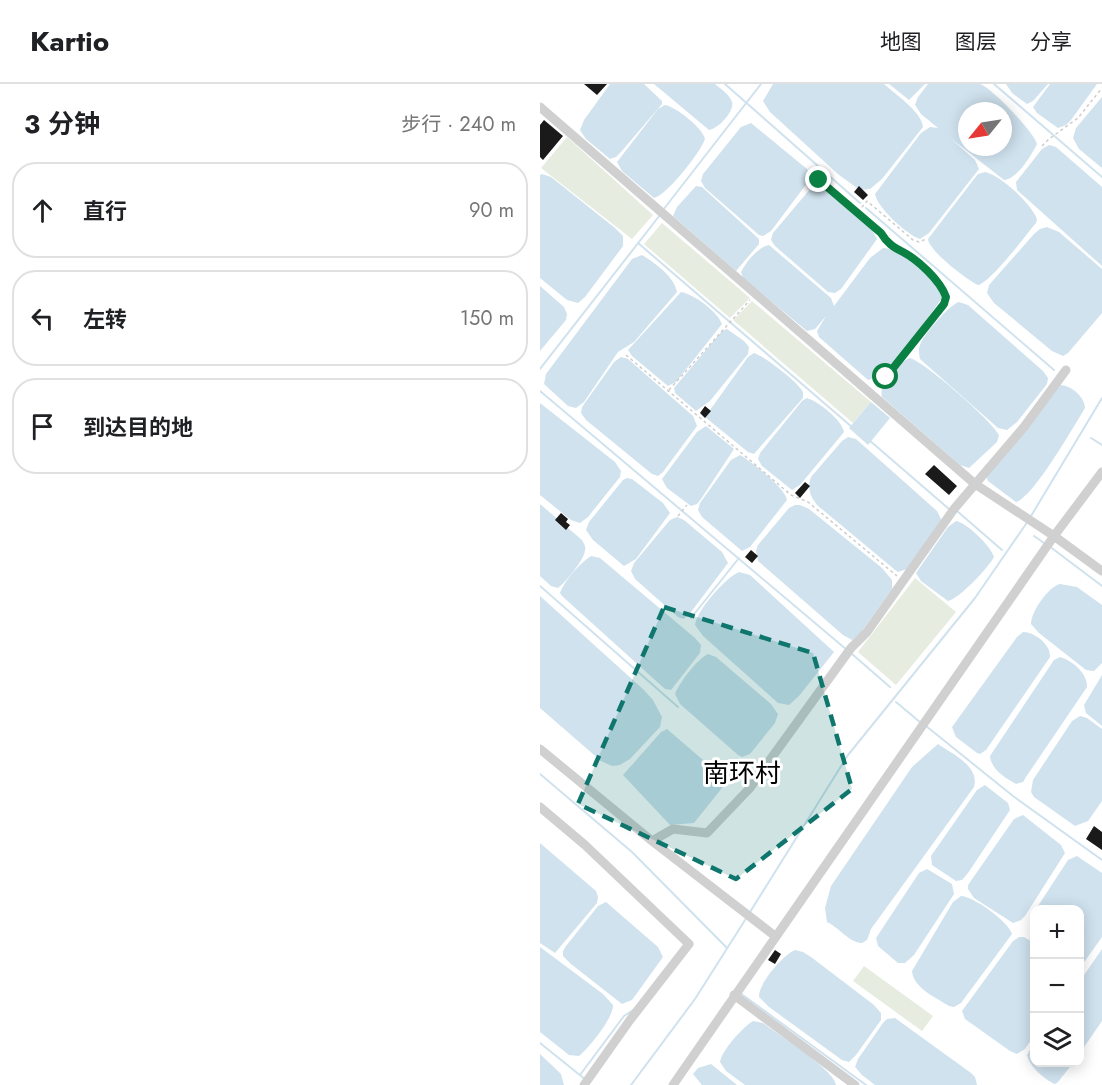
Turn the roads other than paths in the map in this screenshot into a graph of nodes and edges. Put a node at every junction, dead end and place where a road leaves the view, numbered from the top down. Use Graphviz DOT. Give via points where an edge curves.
graph roads {
  1 [pos="540,107"];
  2 [pos="1066,370"];
  3 [pos="1102,472"];
  4 [pos="975,484"];
  5 [pos="1054,536"];
  6 [pos="1102,572"];
  7 [pos="540,749"];
  8 [pos="540,807"];
  9 [pos="652,841"];
  10 [pos="775,936"];
  11 [pos="734,995"];
  12 [pos="584,1085"];
  13 [pos="673,1085"];
  14 [pos="855,1085"];
  1 -- 4 [label="lane"];
  2 -- 4 [label="lane"];
  3 -- 5 [label="lane"];
  4 -- 5 [label="lane"];
  4 -- 9 [label="lane" via="749,789 707,833 673,829"];
  5 -- 6 [label="lane"];
  5 -- 10 [label="lane"];
  7 -- 9 [label="lane"];
  8 -- 12 [label="lane" via="689,944"];
  9 -- 10 [label="lane"];
  10 -- 11 [label="lane"];
  11 -- 13 [label="lane"];
  11 -- 14 [label="lane"];
}
